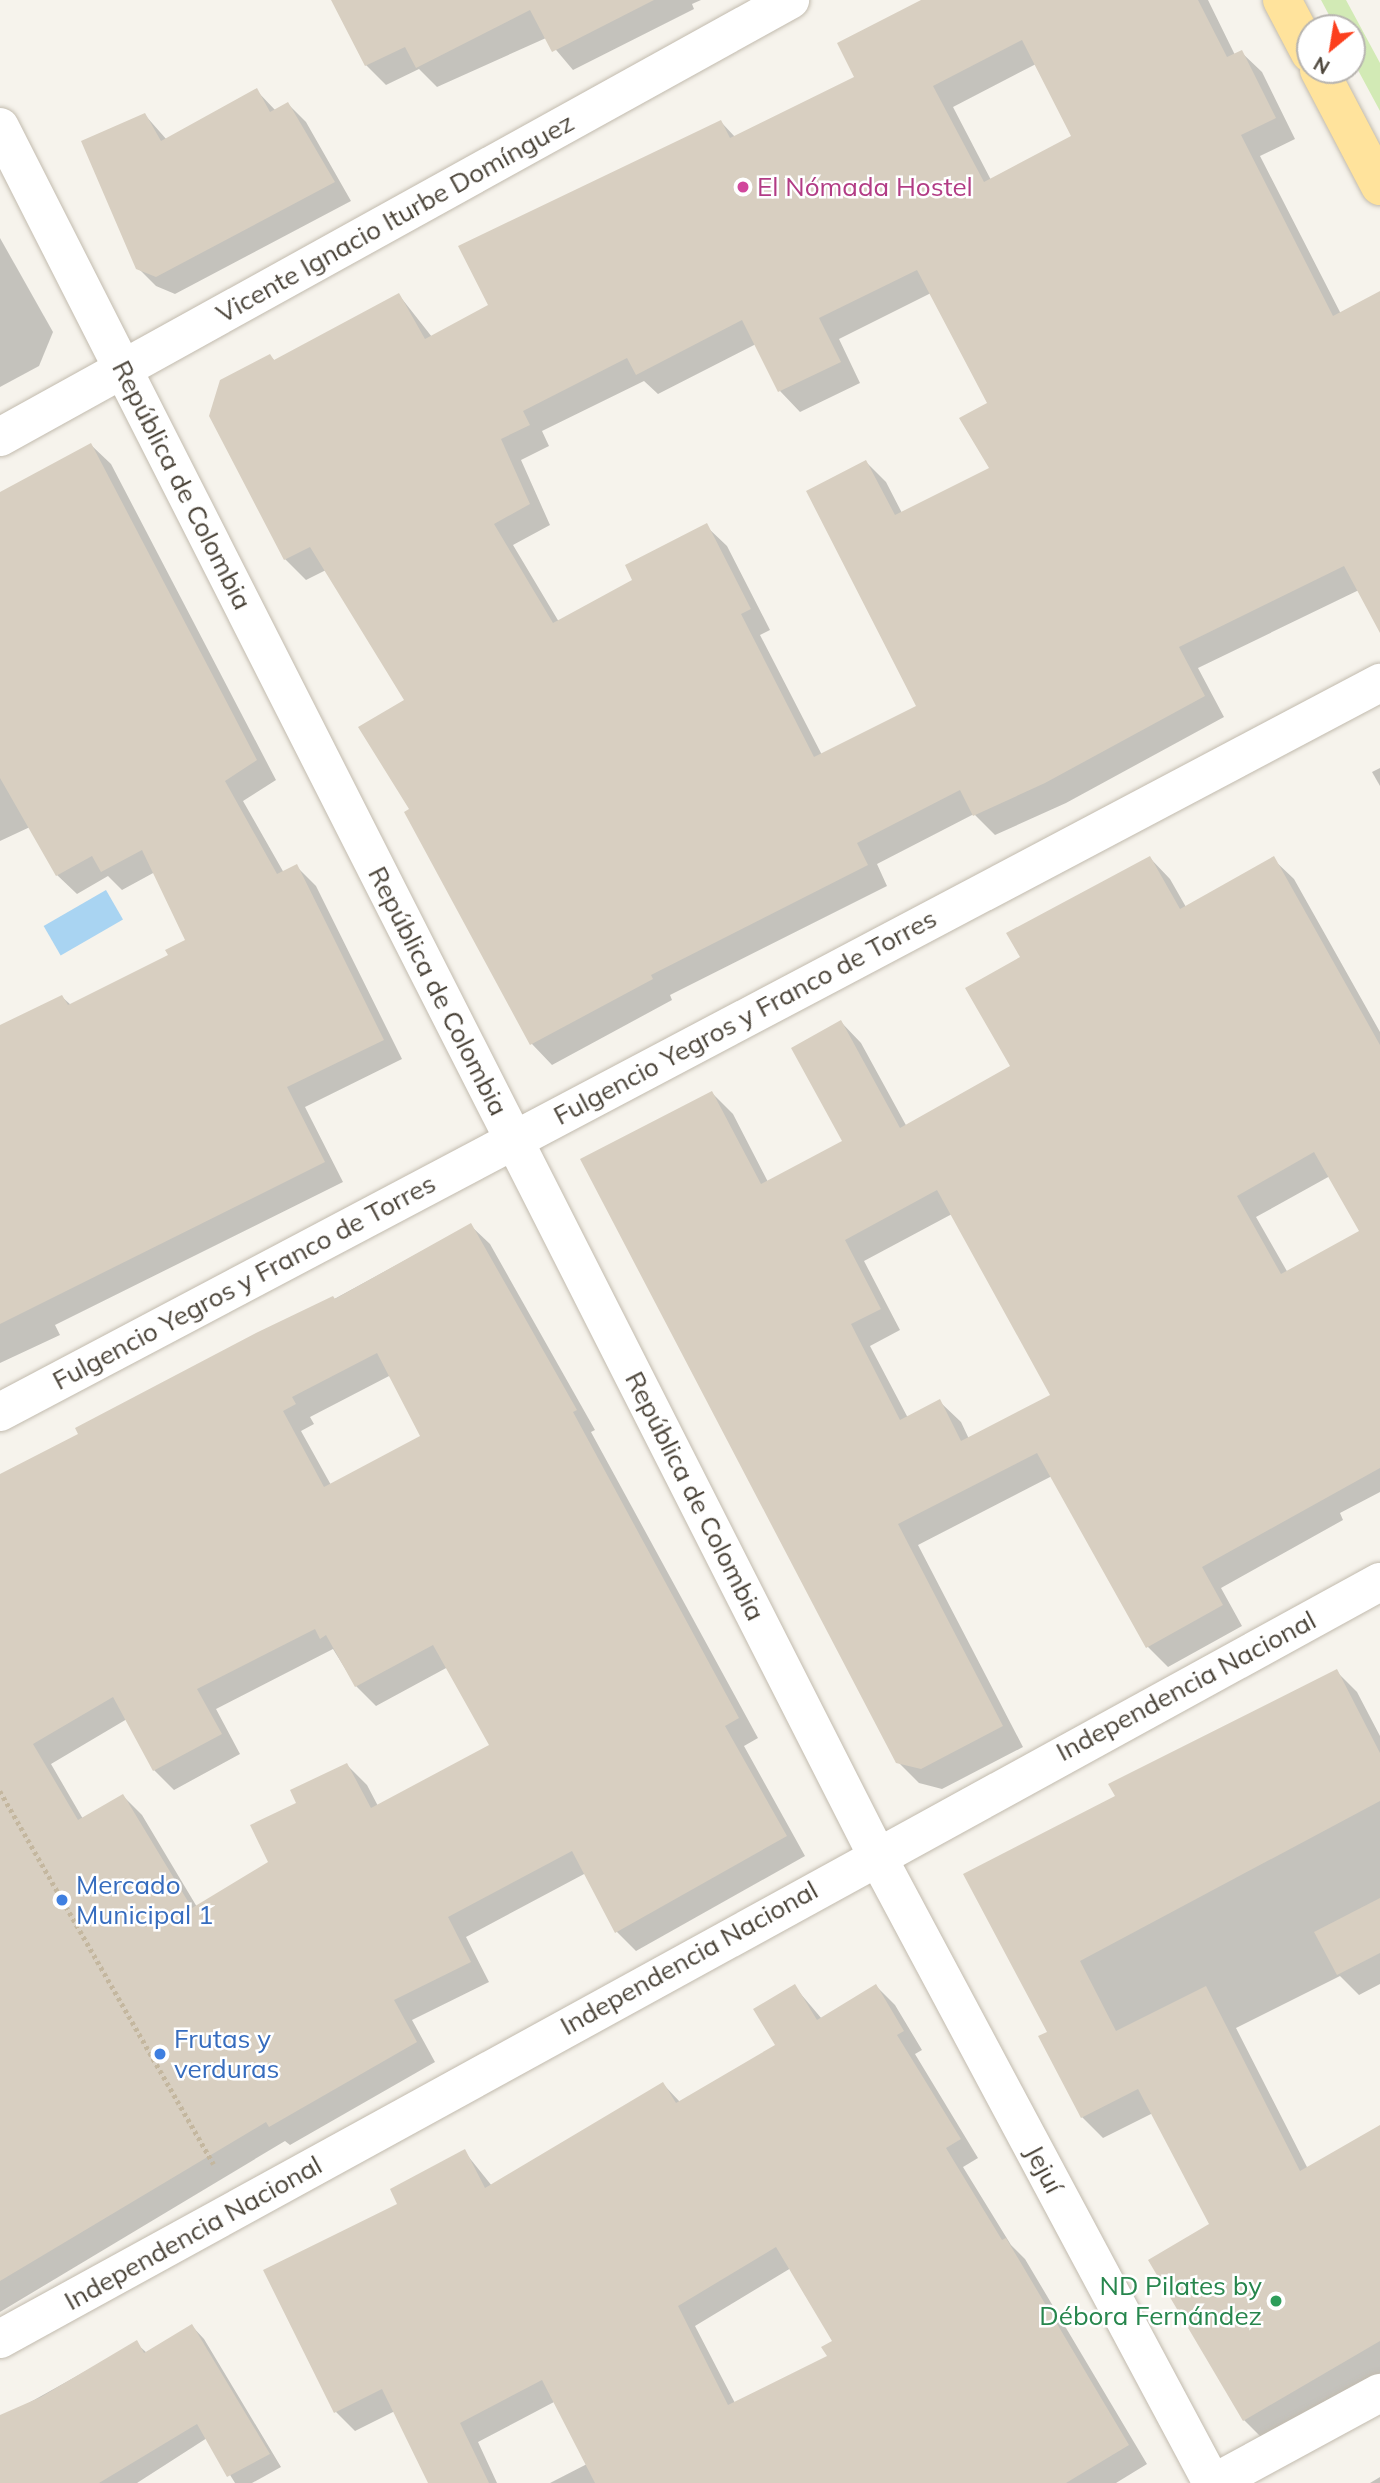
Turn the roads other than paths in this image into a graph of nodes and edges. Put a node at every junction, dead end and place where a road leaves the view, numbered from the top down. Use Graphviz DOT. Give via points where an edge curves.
graph roads {
  1 [pos="790,0"];
  2 [pos="1282,0"];
  3 [pos="1296,26"];
  4 [pos="1326,84"];
  5 [pos="0,127"];
  6 [pos="1380,186"];
  7 [pos="122,368"];
  8 [pos="0,437"];
  9 [pos="1380,683"];
  10 [pos="513,1139"];
  11 [pos="0,1412"];
  12 [pos="1380,1582"];
  13 [pos="876,1854"];
  14 [pos="0,2339"];
  15 [pos="1380,2393"];
  16 [pos="1213,2483"];
  1 -- 7 [label="street, Vicente Ignacio Iturbe Domínguez"];
  2 -- 3 [label="main road"];
  4 -- 6 [label="main road"];
  5 -- 7 [label="street, República de Colombia"];
  7 -- 8 [label="street, Vicente Ignacio Iturbe Domínguez"];
  7 -- 10 [label="street, República de Colombia"];
  9 -- 10 [label="street, Fulgencio Yegros y Franco de Torres"];
  10 -- 11 [label="street, Fulgencio Yegros y Franco de Torres"];
  10 -- 13 [label="street, República de Colombia"];
  12 -- 13 [label="street, Independencia Nacional"];
  13 -- 14 [label="street, Independencia Nacional"];
  13 -- 16 [label="street, Jejuí"];
  15 -- 16 [label="street"];
}
